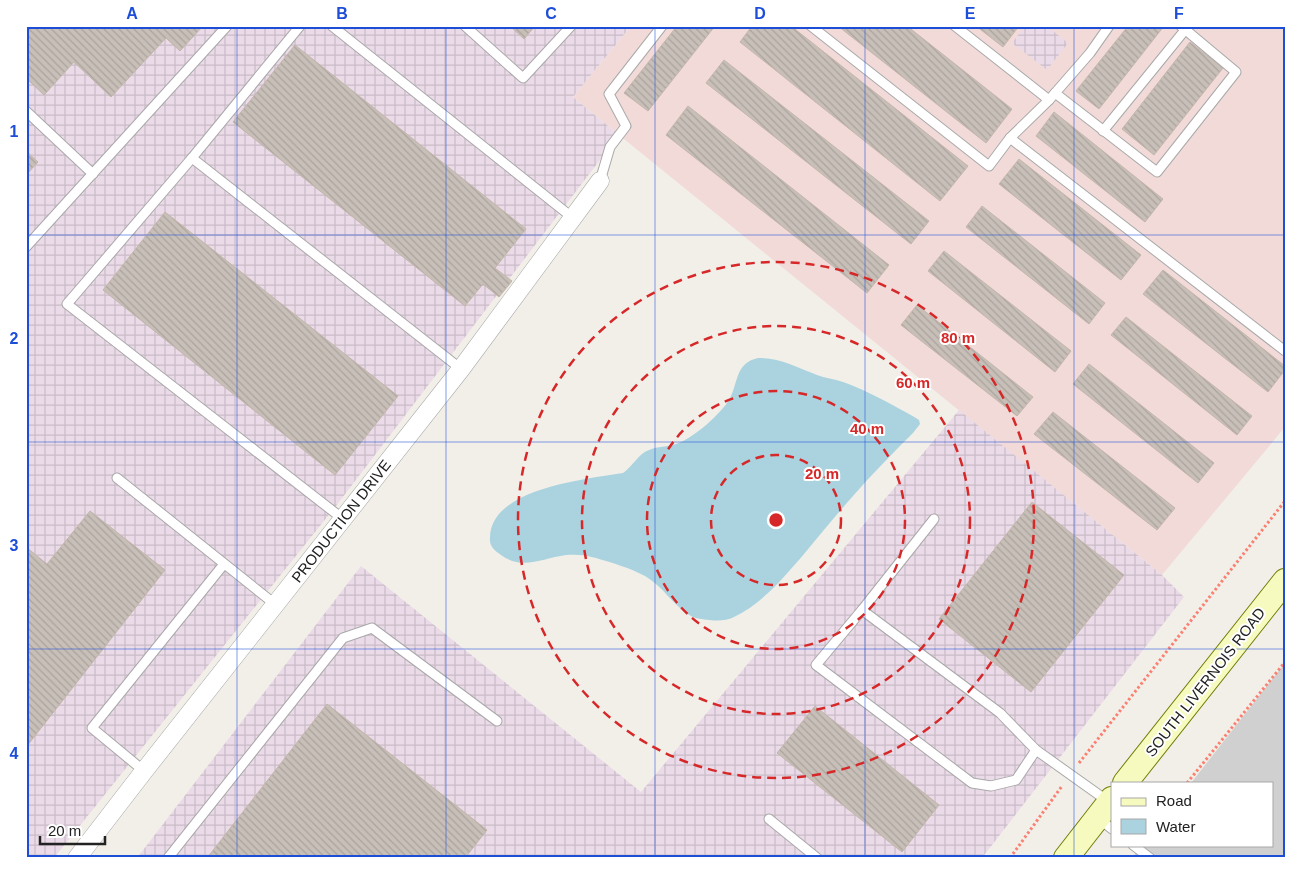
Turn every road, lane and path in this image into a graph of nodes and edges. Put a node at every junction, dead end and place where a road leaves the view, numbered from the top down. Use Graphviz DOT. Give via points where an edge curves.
graph roads {
  1 [pos="227,26"];
  2 [pos="300,26"];
  3 [pos="332,26"];
  4 [pos="465,26"];
  5 [pos="570,26"];
  6 [pos="662,26"];
  7 [pos="810,26"];
  8 [pos="955,26"];
  9 [pos="1109,26"];
  10 [pos="1183,28"];
  11 [pos="1052,97"];
  12 [pos="26,111"];
  13 [pos="1103,131"];
  14 [pos="1010,138"];
  15 [pos="192,158"];
  16 [pos="93,174"];
  17 [pos="600,181"];
  18 [pos="573,218"];
  19 [pos="26,247"];
  20 [pos="1285,351"];
  21 [pos="461,369"];
  22 [pos="117,478"];
  23 [pos="1285,501"];
  24 [pos="344,519"];
  25 [pos="934,519"];
  26 [pos="224,564"];
  27 [pos="1285,581"];
  28 [pos="276,605"];
  29 [pos="862,610"];
  30 [pos="1285,662"];
  31 [pos="498,721"];
  32 [pos="1036,750"];
  33 [pos="144,771"];
  34 [pos="1070,775"];
  35 [pos="1126,782"];
  36 [pos="1188,782"];
  37 [pos="1108,812"];
  38 [pos="769,819"];
  39 [pos="1134,846"];
  40 [pos="77,858"];
  41 [pos="168,858"];
  42 [pos="817,858"];
  43 [pos="1010,858"];
  44 [pos="1066,858"];
  45 [pos="1150,858"];
  1 -- 16 [label="lane"];
  2 -- 15 [label="lane"];
  3 -- 18 [label="lane"];
  4 -- 5 [label="lane" via="523,78"];
  6 -- 17 [label="lane" via="609,94 626,126 610,147"];
  7 -- 14 [label="lane" via="989,166"];
  8 -- 11 [label="lane"];
  9 -- 11 [label="lane"];
  10 -- 13 [label="lane"];
  10 -- 13 [label="lane" via="1236,72 1157,172"];
  11 -- 13 [label="lane"];
  11 -- 14 [label="lane"];
  12 -- 16 [label="lane"];
  14 -- 20 [label="lane"];
  15 -- 21 [label="lane"];
  15 -- 24 [label="lane" via="67,304"];
  16 -- 19 [label="lane"];
  17 -- 18 [label="street, PRODUCTION DRIVE"];
  18 -- 21 [label="street, PRODUCTION DRIVE"];
  21 -- 24 [label="street, PRODUCTION DRIVE"];
  22 -- 26 [label="lane"];
  23 -- 34 [label="path"];
  24 -- 28 [label="street, PRODUCTION DRIVE"];
  25 -- 29 [label="lane"];
  26 -- 28 [label="lane"];
  26 -- 33 [label="lane" via="92,728"];
  27 -- 35 [label="main road, SOUTH LIVERNOIS ROAD"];
  28 -- 33 [label="street, PRODUCTION DRIVE"];
  29 -- 32 [label="lane" via="1000,714"];
  29 -- 32 [label="lane" via="816,665 972,783 991,786 1016,780"];
  30 -- 36 [label="path"];
  31 -- 41 [label="lane" via="372,628 343,638"];
  32 -- 34 [label="lane"];
  33 -- 40 [label="street, PRODUCTION DRIVE"];
  34 -- 37 [label="lane"];
  34 -- 43 [label="path"];
  37 -- 44 [label="main road"];
  38 -- 42 [label="lane"];
  39 -- 45 [label="lane"];
}
